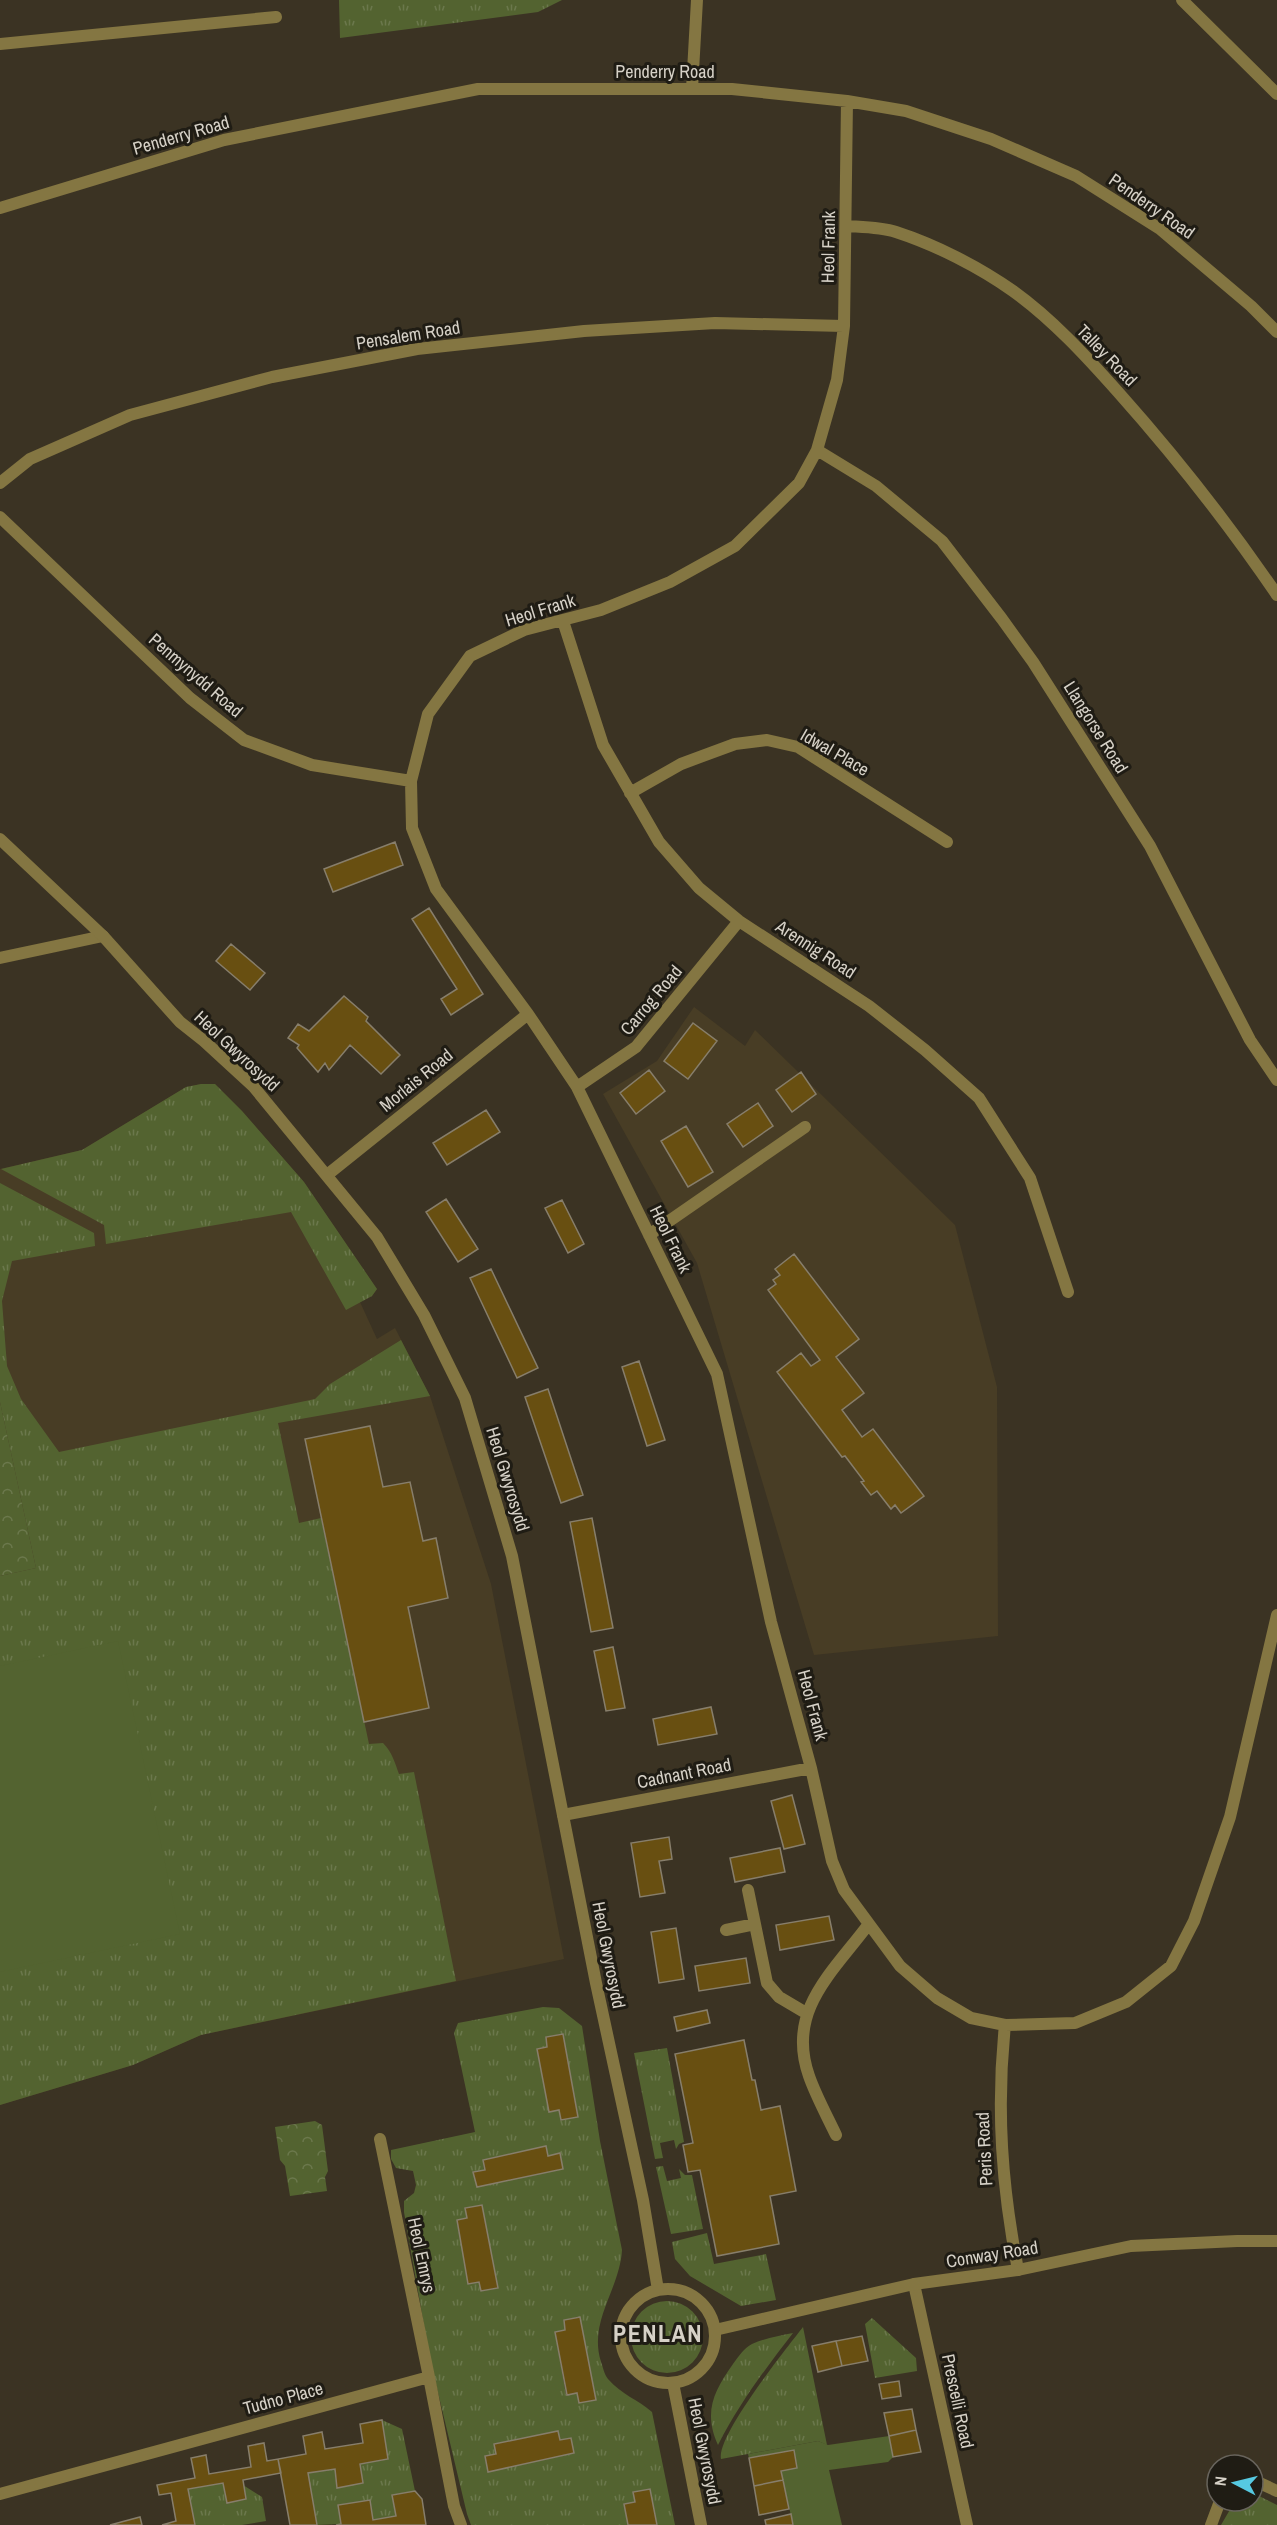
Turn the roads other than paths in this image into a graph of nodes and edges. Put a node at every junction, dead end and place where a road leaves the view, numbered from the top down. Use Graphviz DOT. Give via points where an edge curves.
graph roads {
  1 [pos="697,0"];
  2 [pos="1182,0"];
  3 [pos="276,17"];
  4 [pos="0,44"];
  5 [pos="692,89"];
  6 [pos="1277,94"];
  7 [pos="847,101"];
  8 [pos="0,208"];
  9 [pos="847,225"];
  10 [pos="844,326"];
  11 [pos="1277,332"];
  12 [pos="817,450"];
  13 [pos="0,483"];
  14 [pos="0,517"];
  15 [pos="1277,595"];
  16 [pos="563,621"];
  17 [pos="411,781"];
  18 [pos="630,793"];
  19 [pos="0,838"];
  20 [pos="947,842"];
  21 [pos="739,921"];
  22 [pos="103,936"];
  23 [pos="0,958"];
  24 [pos="528,1014"];
  25 [pos="1277,1080"];
  26 [pos="577,1087"];
  27 [pos="806,1127"];
  28 [pos="327,1175"];
  29 [pos="649,1235"];
  30 [pos="1068,1292"];
  31 [pos="1277,1615"];
  32 [pos="811,1768"];
  33 [pos="563,1815"];
  34 [pos="748,1890"];
  35 [pos="755,1924"];
  36 [pos="868,1925"];
  37 [pos="726,1930"];
  38 [pos="806,2013"];
  39 [pos="1005,2025"];
  40 [pos="836,2135"];
  41 [pos="380,2139"];
  42 [pos="1277,2241"];
  43 [pos="1018,2270"];
  44 [pos="914,2284"];
  45 [pos="658,2289"];
  46 [pos="715,2330"];
  47 [pos="429,2377"];
  48 [pos="673,2384"];
  49 [pos="0,2494"];
  50 [pos="461,2525"];
  51 [pos="701,2525"];
  52 [pos="967,2525"];
  1 -- 5 [label="street"];
  2 -- 6 [label="street"];
  3 -- 4 [label="street"];
  5 -- 7 [label="street, Penderry Road" via="732,89"];
  5 -- 8 [label="street, Penderry Road" via="478,89 224,140"];
  7 -- 9 [label="street, Heol Frank"];
  7 -- 11 [label="street, Penderry Road" via="906,111 992,138 1076,176 1160,228"];
  9 -- 10 [label="street, Heol Frank"];
  9 -- 15 [label="street, Talley Road" via="894,231 956,258 1013,291 1042,315 1098,369 1165,444 1228,523"];
  10 -- 12 [label="street, Heol Frank" via="837,380"];
  10 -- 13 [label="street, Pensalem Road" via="716,323 584,331 417,349 272,377 130,415 30,459"];
  12 -- 16 [label="street, Heol Frank" via="798,483 735,546 670,582"];
  12 -- 25 [label="street, Llangorse Road" via="876,486 942,541 1002,619 1150,846 1250,1040"];
  14 -- 17 [label="street, Penmynydd Road" via="190,698 243,740 312,765"];
  16 -- 17 [label="street, Heol Frank" via="524,630 470,656 428,714"];
  16 -- 18 [label="street, Arennig Road" via="603,746"];
  17 -- 24 [label="street, Heol Frank" via="412,828 436,889"];
  18 -- 20 [label="street, Idwal Place" via="681,764 735,744 767,740 798,747"];
  18 -- 21 [label="street, Arennig Road" via="666,850 699,888"];
  19 -- 22 [label="street, Heol Gwyrosydd"];
  21 -- 26 [label="street, Carrog Road" via="636,1047"];
  21 -- 30 [label="street, Arennig Road" via="869,1006 979,1098 1029,1178"];
  22 -- 23 [label="street"];
  22 -- 28 [label="street, Heol Gwyrosydd" via="180,1022 254,1086"];
  24 -- 26 [label="street, Heol Frank"];
  24 -- 28 [label="street, Morlais Road"];
  26 -- 29 [label="street, Heol Frank"];
  27 -- 29 [label="street"];
  28 -- 33 [label="street, Heol Gwyrosydd" via="377,1237 423,1314 465,1398 512,1556"];
  29 -- 32 [label="street, Heol Frank" via="717,1374 771,1622"];
  31 -- 39 [label="street, Heol Frank" via="1230,1817 1194,1921 1171,1966 1126,2002 1075,2023"];
  32 -- 33 [label="street, Cadnant Road"];
  32 -- 36 [label="street, Heol Frank" via="832,1861 844,1890"];
  33 -- 45 [label="street, Heol Gwyrosydd"];
  34 -- 35 [label="street"];
  35 -- 37 [label="street"];
  35 -- 38 [label="street" via="767,1983 779,1997"];
  36 -- 38 [label="street"];
  36 -- 39 [label="street, Heol Frank" via="900,1966 937,1998 971,2018"];
  38 -- 40 [label="street" via="802,2051"];
  39 -- 43 [label="street, Peris Road" via="999,2074 1000,2133 1006,2205"];
  41 -- 47 [label="street, Heol Emrys"];
  42 -- 43 [label="street, Conway Road" via="1131,2246"];
  43 -- 44 [label="street, Conway Road"];
  44 -- 46 [label="street, Conway Road"];
  44 -- 52 [label="street, Prescelli Road"];
  45 -- 46 [label="street" via="674,2289 702,2303"];
  45 -- 48 [label="street" via="644,2295 623,2319 622,2350 639,2375"];
  46 -- 48 [label="street" via="713,2350 703,2369 692,2378"];
  47 -- 49 [label="street, Tudno Place"];
  47 -- 50 [label="street"];
  48 -- 51 [label="street, Heol Gwyrosydd"];
}
